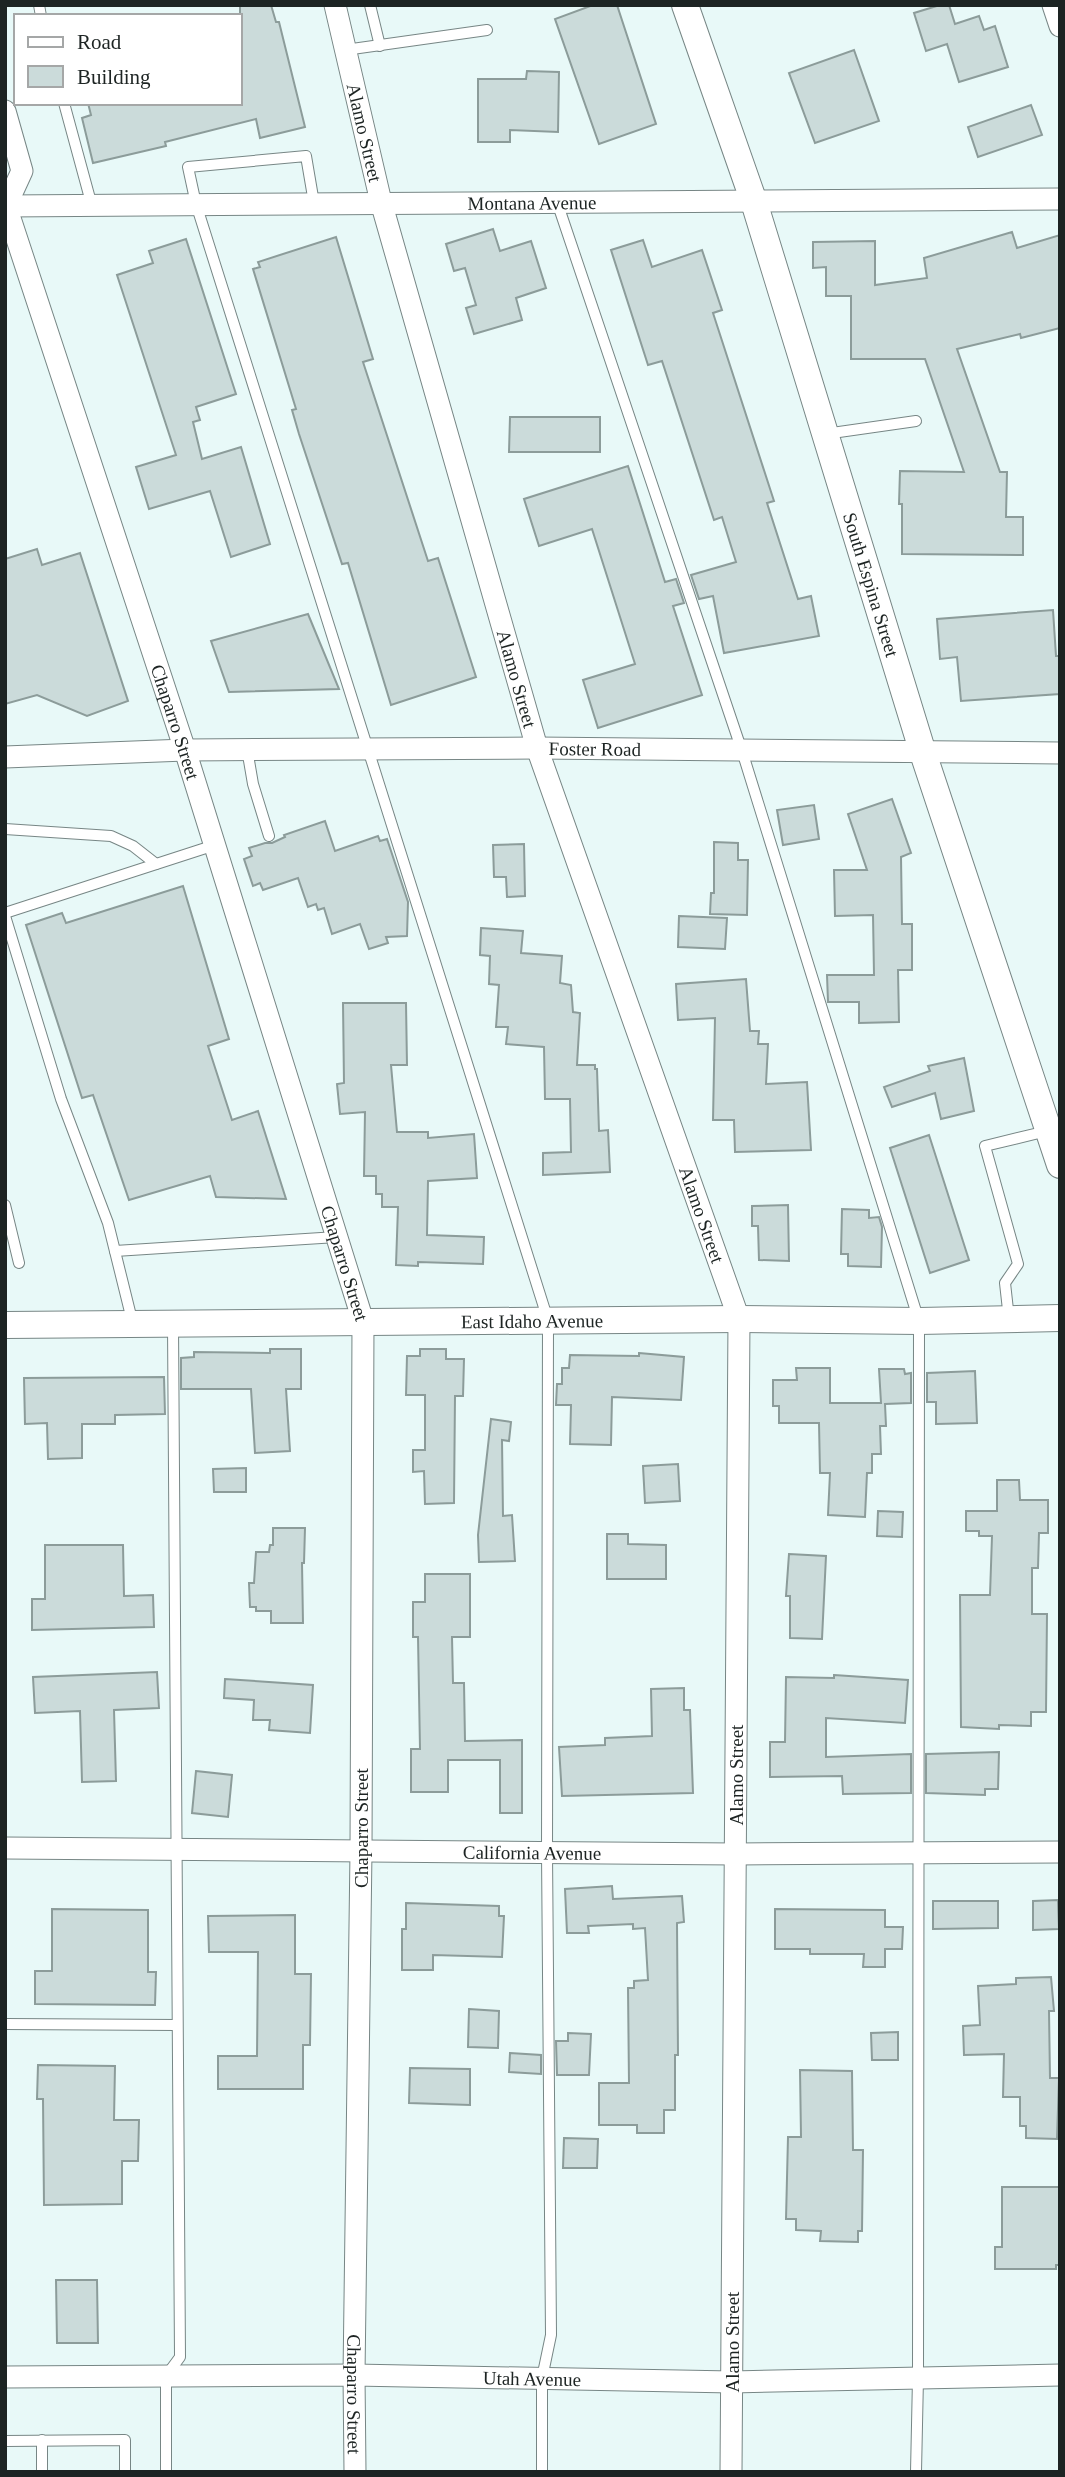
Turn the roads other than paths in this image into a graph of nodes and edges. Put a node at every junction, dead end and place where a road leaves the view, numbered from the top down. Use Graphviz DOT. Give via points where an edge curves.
graph roads {
  1 [pos="335,5"];
  2 [pos="370,5"];
  3 [pos="685,5"];
  4 [pos="1053,5"];
  5 [pos="1060,26"];
  6 [pos="487,30"];
  7 [pos="380,46"];
  8 [pos="345,50"];
  9 [pos="66,105"];
  10 [pos="5,111"];
  11 [pos="1060,198"];
  12 [pos="381,202"];
  13 [pos="556,202"];
  14 [pos="754,202"];
  15 [pos="314,203"];
  16 [pos="196,204"];
  17 [pos="6,206"];
  18 [pos="92,206"];
  19 [pos="916,421"];
  20 [pos="825,434"];
  21 [pos="537,748"];
  22 [pos="247,749"];
  23 [pos="369,749"];
  24 [pos="185,750"];
  25 [pos="742,751"];
  26 [pos="923,753"];
  27 [pos="1060,753"];
  28 [pos="5,757"];
  29 [pos="5,829"];
  30 [pos="269,836"];
  31 [pos="215,845"];
  32 [pos="156,864"];
  33 [pos="5,915"];
  34 [pos="1049,1131"];
  35 [pos="1060,1165"];
  36 [pos="5,1205"];
  37 [pos="337,1237"];
  38 [pos="115,1251"];
  39 [pos="19,1263"];
  40 [pos="1060,1318"];
  41 [pos="739,1319"];
  42 [pos="1009,1319"];
  43 [pos="548,1320"];
  44 [pos="363,1321"];
  45 [pos="919,1321"];
  46 [pos="133,1324"];
  47 [pos="173,1324"];
  48 [pos="5,1325"];
  49 [pos="5,1848"];
  50 [pos="176,1849"];
  51 [pos="361,1851"];
  52 [pos="547,1853"];
  53 [pos="920,1853"];
  54 [pos="1060,1853"];
  55 [pos="736,1854"];
  56 [pos="5,2024"];
  57 [pos="177,2025"];
  58 [pos="354,2375"];
  59 [pos="1060,2375"];
  60 [pos="166,2376"];
  61 [pos="5,2377"];
  62 [pos="542,2378"];
  63 [pos="918,2378"];
  64 [pos="732,2382"];
  65 [pos="42,2440"];
  66 [pos="5,2441"];
  67 [pos="43,2472"];
  68 [pos="125,2472"];
  69 [pos="166,2472"];
  70 [pos="355,2472"];
  71 [pos="542,2472"];
  72 [pos="731,2472"];
  73 [pos="916,2472"];
  1 -- 8 [label="street, Alamo Street"];
  2 -- 7 [label="lane"];
  3 -- 14 [label="street, South Espina Street"];
  4 -- 5 [label="street"];
  6 -- 7 [label="lane"];
  7 -- 8 [label="lane"];
  8 -- 12 [label="street, Alamo Street"];
  9 -- 18 [label="lane"];
  10 -- 17 [label="street" via="22,171"];
  11 -- 14 [label="street, Montana Avenue"];
  12 -- 13 [label="street, Montana Avenue"];
  12 -- 15 [label="street, Montana Avenue"];
  12 -- 21 [label="street, Alamo Street"];
  13 -- 14 [label="street, Montana Avenue"];
  13 -- 25 [label="lane"];
  14 -- 20 [label="street, South Espina Street"];
  15 -- 16 [label="street, Montana Avenue"];
  15 -- 16 [label="lane" via="306,156 188,167"];
  16 -- 18 [label="street, Montana Avenue"];
  16 -- 23 [label="lane"];
  17 -- 18 [label="street, Montana Avenue"];
  17 -- 24 [label="street, Chaparro Street"];
  19 -- 20 [label="lane"];
  20 -- 26 [label="street, South Espina Street"];
  21 -- 23 [label="street, Foster Road"];
  21 -- 25 [label="street, Foster Road"];
  21 -- 41 [label="street, Alamo Street"];
  22 -- 23 [label="street, Foster Road"];
  22 -- 24 [label="street, Foster Road"];
  22 -- 30 [label="lane"];
  23 -- 43 [label="lane"];
  24 -- 28 [label="street, Foster Road"];
  24 -- 31 [label="street, Chaparro Street"];
  25 -- 26 [label="street, Foster Road"];
  25 -- 45 [label="lane"];
  26 -- 27 [label="street, Foster Road"];
  26 -- 34 [label="street, South Espina Street"];
  29 -- 32 [label="lane" via="111,836"];
  31 -- 32 [label="lane"];
  31 -- 37 [label="street, Chaparro Street"];
  32 -- 33 [label="lane"];
  33 -- 38 [label="lane" via="61,1099"];
  34 -- 35 [label="street, South Espina Street"];
  34 -- 42 [label="lane" via="985,1146 1018,1264 1004,1283"];
  36 -- 39 [label="lane"];
  37 -- 38 [label="lane"];
  37 -- 44 [label="street, Chaparro Street"];
  38 -- 46 [label="lane"];
  40 -- 42 [label="street, East Idaho Avenue"];
  41 -- 43 [label="street, East Idaho Avenue"];
  41 -- 45 [label="street, East Idaho Avenue"];
  41 -- 55 [label="street, Alamo Street"];
  42 -- 45 [label="street, East Idaho Avenue"];
  43 -- 44 [label="street, East Idaho Avenue"];
  43 -- 52 [label="lane"];
  44 -- 47 [label="street, East Idaho Avenue"];
  44 -- 51 [label="street, Chaparro Street"];
  45 -- 53 [label="lane"];
  46 -- 47 [label="street, East Idaho Avenue"];
  46 -- 48 [label="street, East Idaho Avenue"];
  47 -- 50 [label="lane"];
  49 -- 50 [label="street, California Avenue"];
  50 -- 51 [label="street, California Avenue"];
  50 -- 57 [label="lane"];
  51 -- 52 [label="street, California Avenue"];
  51 -- 58 [label="street, Chaparro Street"];
  52 -- 55 [label="street, California Avenue"];
  52 -- 62 [label="lane" via="551,2335"];
  53 -- 54 [label="street, California Avenue"];
  53 -- 55 [label="street, California Avenue"];
  53 -- 63 [label="lane"];
  55 -- 64 [label="street, Alamo Street"];
  56 -- 57 [label="lane"];
  57 -- 60 [label="lane" via="180,2357"];
  58 -- 60 [label="street, Utah Avenue"];
  58 -- 62 [label="street, Utah Avenue"];
  58 -- 70 [label="street, Chaparro Street"];
  59 -- 63 [label="street, Utah Avenue"];
  60 -- 61 [label="street, Utah Avenue"];
  60 -- 69 [label="lane"];
  62 -- 64 [label="street, Utah Avenue"];
  62 -- 71 [label="lane"];
  63 -- 64 [label="street, Utah Avenue"];
  63 -- 73 [label="lane"];
  64 -- 72 [label="street, Alamo Street"];
  65 -- 66 [label="lane"];
  65 -- 67 [label="lane"];
  65 -- 68 [label="lane" via="125,2440"];
}
